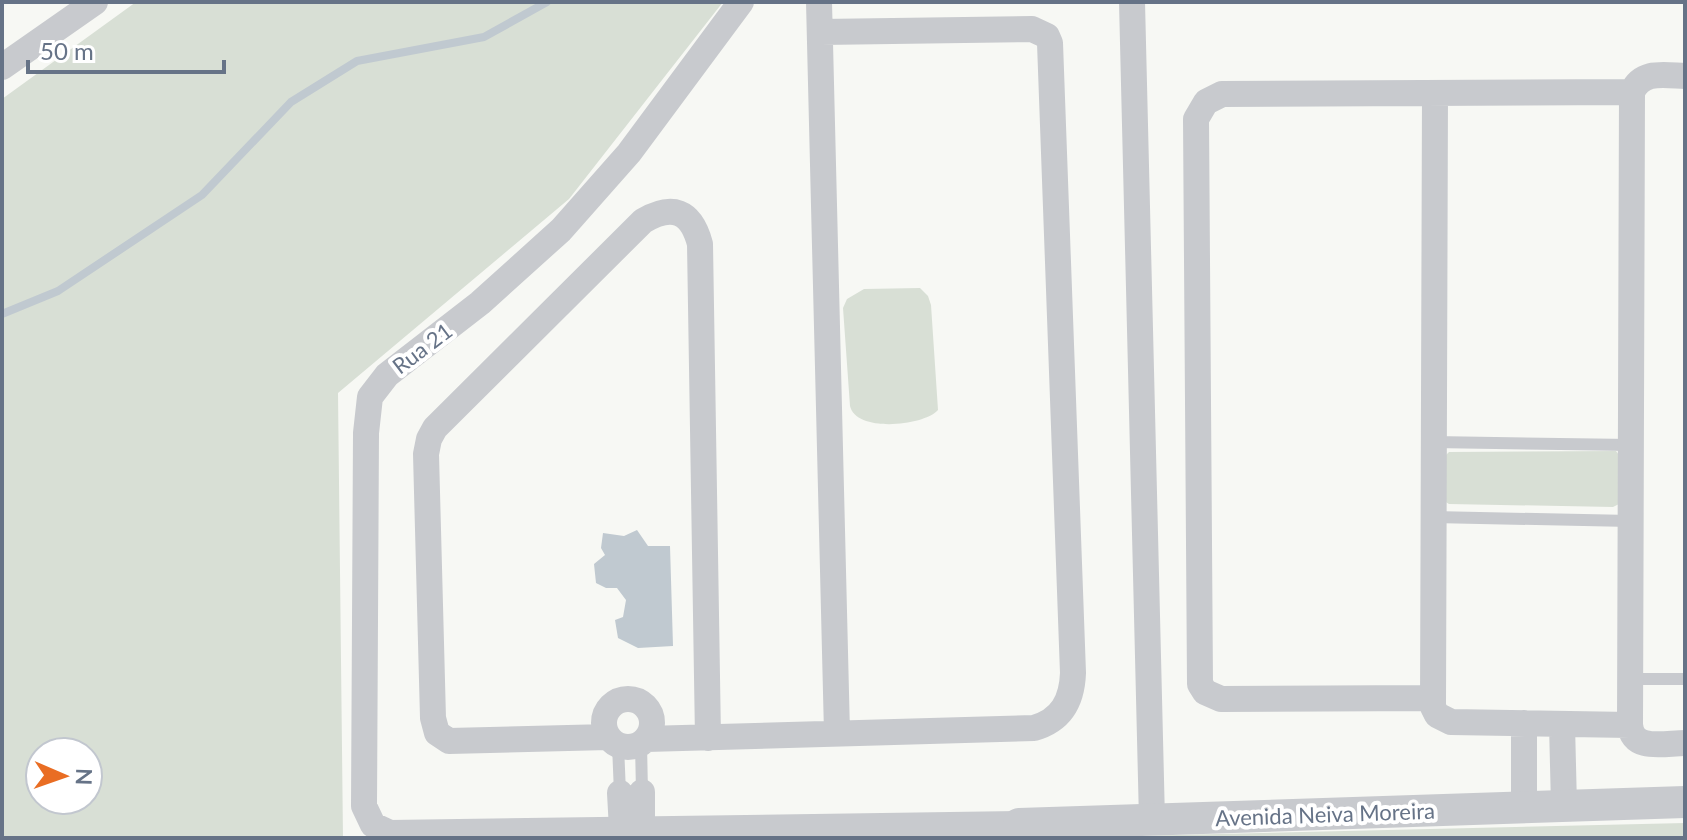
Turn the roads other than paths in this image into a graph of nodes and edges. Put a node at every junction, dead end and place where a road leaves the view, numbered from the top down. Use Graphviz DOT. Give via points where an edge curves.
graph roads {
  1 [pos="95,2"];
  2 [pos="741,2"];
  3 [pos="819,2"];
  4 [pos="1132,2"];
  5 [pos="821,32"];
  6 [pos="2,67"];
  7 [pos="1685,76"];
  8 [pos="1632,92"];
  9 [pos="1435,93"];
  10 [pos="1433,442"];
  11 [pos="1631,445"];
  12 [pos="1433,517"];
  13 [pos="1631,521"];
  14 [pos="1630,679"];
  15 [pos="1685,679"];
  16 [pos="1432,698"];
  17 [pos="1524,723"];
  18 [pos="1562,724"];
  19 [pos="1630,725"];
  20 [pos="837,733"];
  21 [pos="708,738"];
  22 [pos="628,741"];
  23 [pos="1685,743"];
  24 [pos="631,792"];
  25 [pos="1685,802"];
  26 [pos="1564,806"];
  27 [pos="1524,807"];
  28 [pos="1152,820"];
  29 [pos="632,829"];
  30 [pos="1019,831"];
  31 [pos="390,833"];
  1 -- 6 [label="street"];
  2 -- 31 [label="street, Rua 21" via="629,153 561,230 480,303 387,375 370,397 364,806 373,825"];
  3 -- 5 [label="street"];
  4 -- 28 [label="street"];
  5 -- 20 [label="street"];
  5 -- 20 [label="street" via="1032,29 1050,43 1073,673 1065,708 1034,728"];
  7 -- 8 [label="street" via="1647,75"];
  8 -- 9 [label="street"];
  8 -- 11 [label="street"];
  9 -- 10 [label="street"];
  9 -- 16 [label="street" via="1222,94 1212,96 1196,119 1200,684 1221,699"];
  10 -- 11 [label="lane"];
  10 -- 12 [label="street"];
  11 -- 13 [label="street"];
  12 -- 13 [label="lane"];
  12 -- 16 [label="street"];
  13 -- 14 [label="street"];
  14 -- 15 [label="lane"];
  14 -- 19 [label="street"];
  16 -- 17 [label="street" via="1437,715 1451,722"];
  17 -- 18 [label="street"];
  17 -- 27 [label="street"];
  18 -- 19 [label="street"];
  18 -- 26 [label="street"];
  19 -- 23 [label="street" via="1640,743"];
  20 -- 21 [label="street"];
  21 -- 22 [label="street"];
  21 -- 22 [label="street" via="700,244 690,220 669,211 643,221 446,417 429,439 426,454 437,733 449,741"];
  22 -- 24 [label="lane"];
  22 -- 24 [label="lane"];
  24 -- 29 [label="street"];
  25 -- 26 [label="street, Avenida Neiva Moreira"];
  26 -- 27 [label="street, Avenida Neiva Moreira"];
  27 -- 28 [label="street, Avenida Neiva Moreira"];
  28 -- 30 [label="street, Avenida Neiva Moreira"];
  29 -- 30 [label="street, Avenida Neiva Moreira"];
  29 -- 31 [label="street, Avenida Neiva Moreira"];
}
